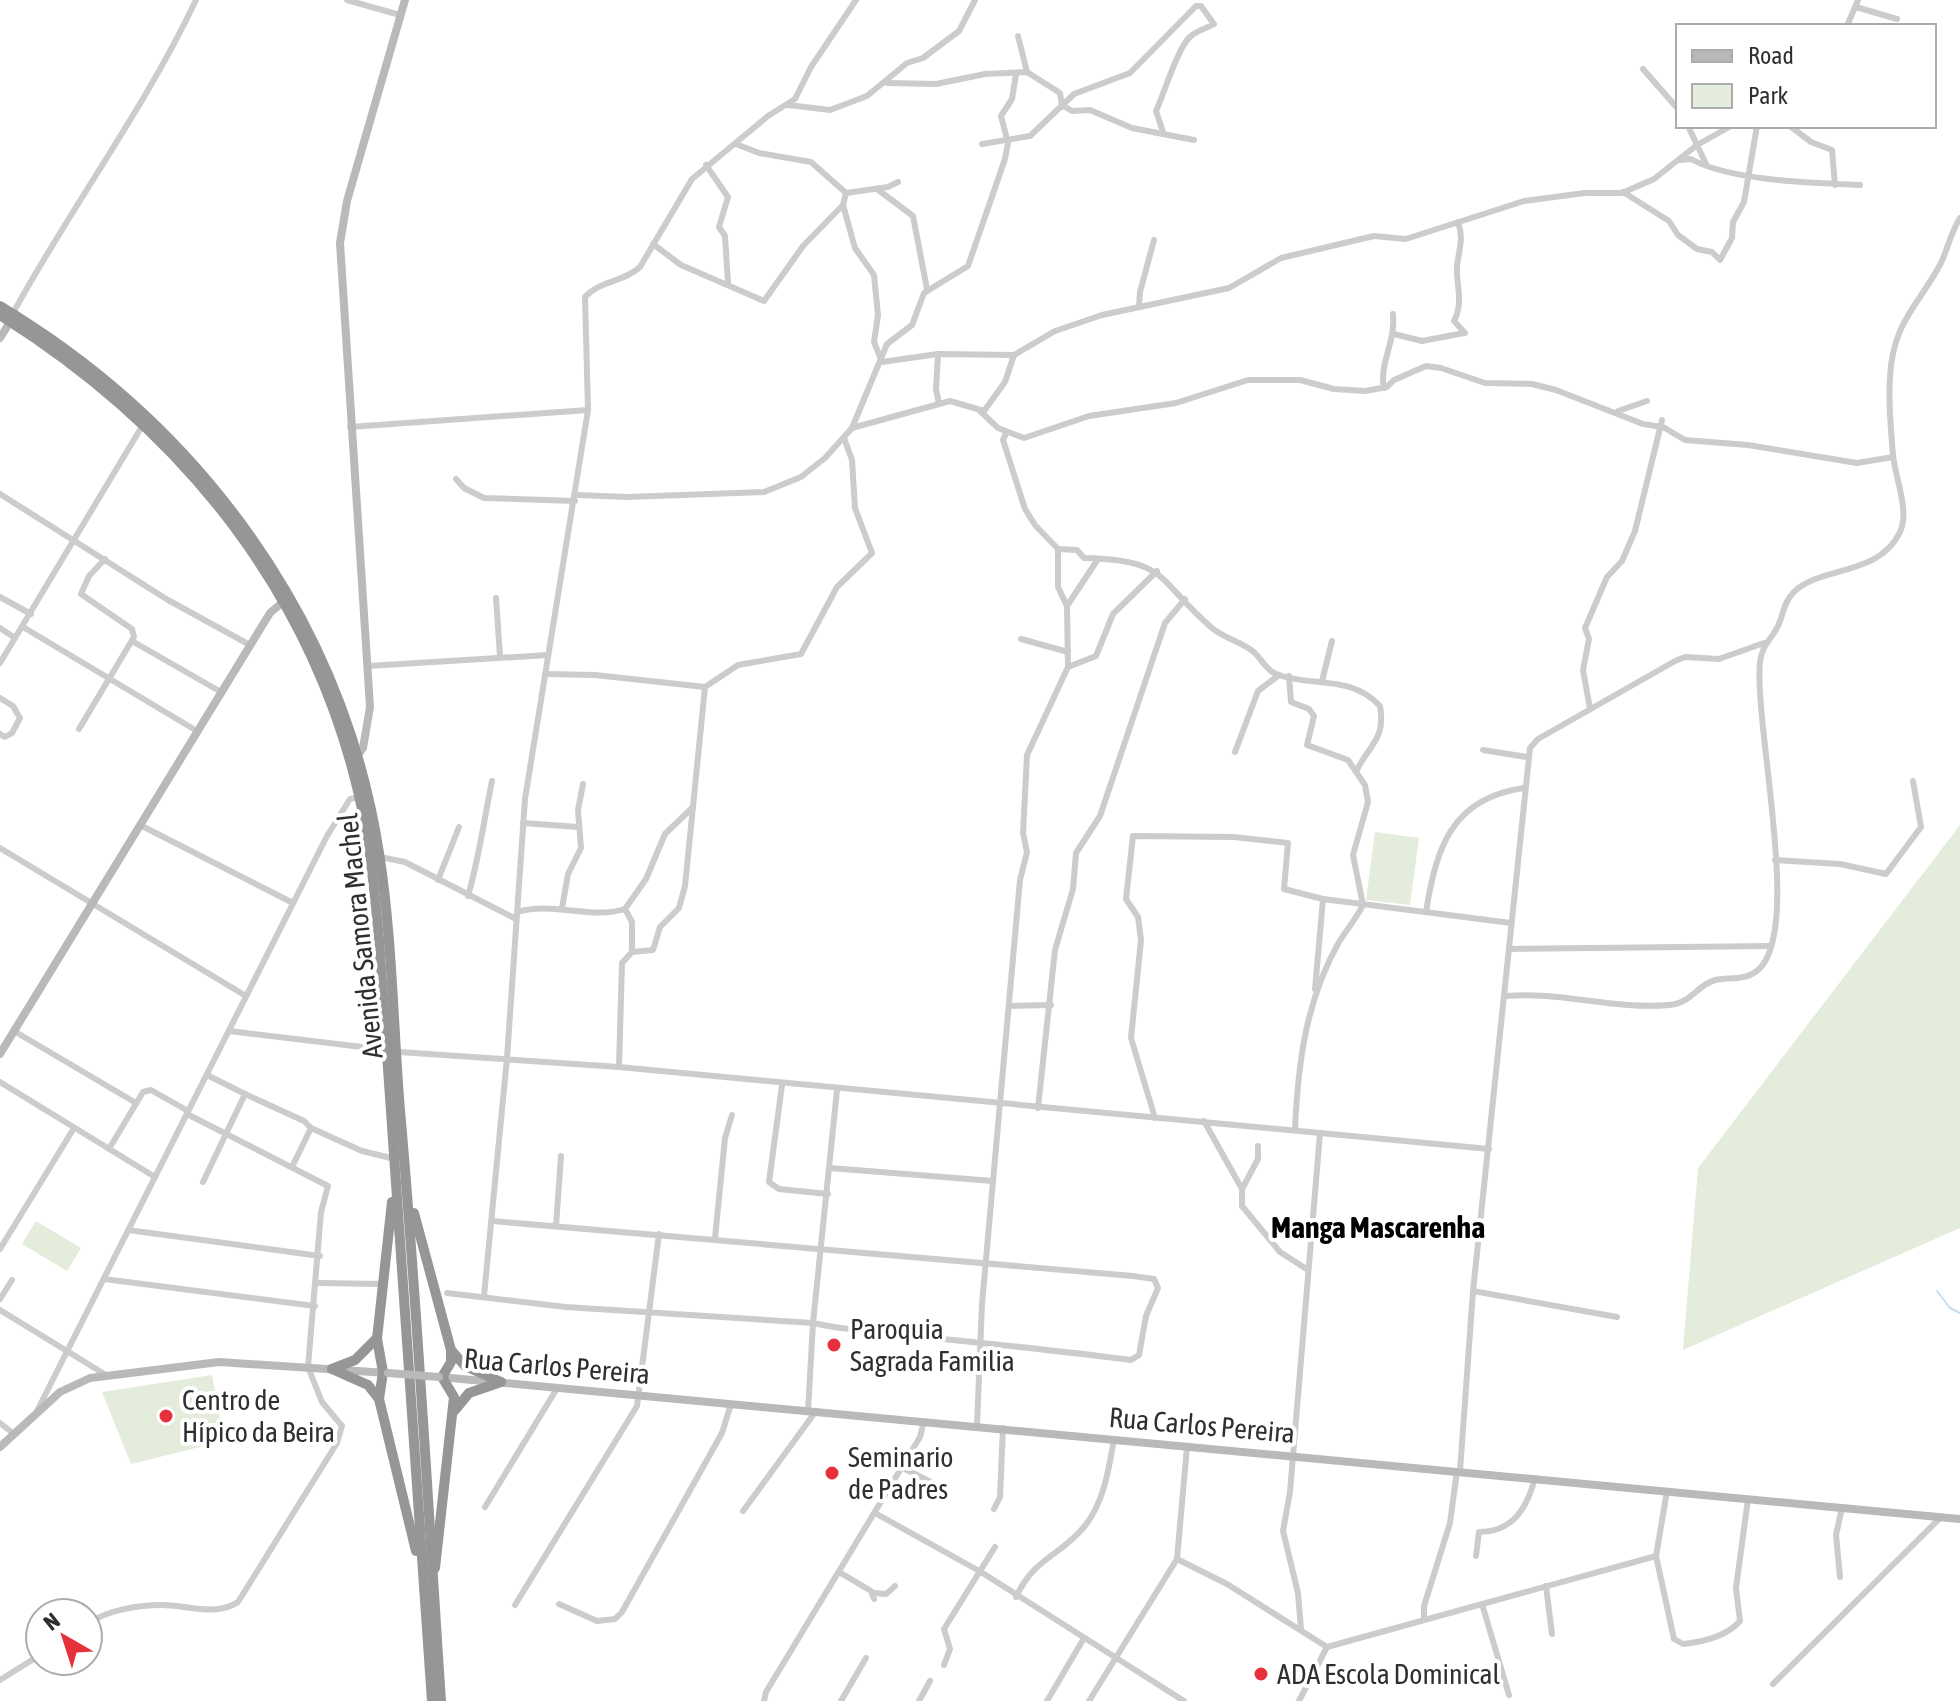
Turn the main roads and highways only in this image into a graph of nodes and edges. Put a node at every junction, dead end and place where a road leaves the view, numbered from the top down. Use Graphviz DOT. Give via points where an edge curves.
graph roads {
  1 [pos="405,0"];
  2 [pos="0,306"];
  3 [pos="8,317"];
  4 [pos="0,338"];
  5 [pos="284,601"];
  6 [pos="358,755"];
  7 [pos="393,1051"];
  8 [pos="0,1054"];
  9 [pos="395,1176"];
  10 [pos="407,1189"];
  11 [pos="377,1339"];
  12 [pos="451,1350"];
  13 [pos="332,1369"];
  14 [pos="385,1373"];
  15 [pos="441,1377"];
  16 [pos="501,1382"];
  17 [pos="379,1399"];
  18 [pos="454,1412"];
  19 [pos="0,1447"];
  20 [pos="1960,1519"];
  21 [pos="422,1569"];
  22 [pos="433,1577"];
  23 [pos="432,1701"];
  24 [pos="441,1701"];
  1 -- 6 [label="main road" via="347,201 340,243 368,666 370,723"];
  2 -- 3 [label="highway, Avenida Samora Machel"];
  3 -- 4 [label="main road"];
  3 -- 5 [label="highway, Avenida Samora Machel" via="144,423 210,493"];
  3 -- 6 [label="highway, Avenida Samora Machel" via="67,350 136,405 244,524 304,620"];
  5 -- 7 [label="highway, Avenida Samora Machel" via="337,722 359,797"];
  5 -- 8 [label="main road" via="270,613"];
  6 -- 7 [label="highway, Avenida Samora Machel" via="380,857"];
  7 -- 9 [label="highway, Avenida Samora Machel"];
  7 -- 10 [label="highway, Avenida Samora Machel"];
  9 -- 11 [label="highway"];
  9 -- 21 [label="highway, Avenida Samora Machel"];
  10 -- 12 [label="highway"];
  10 -- 22 [label="highway, Avenida Samora Machel"];
  11 -- 13 [label="highway" via="355,1360"];
  11 -- 14 [label="highway"];
  12 -- 15 [label="highway" via="451,1362"];
  12 -- 16 [label="highway" via="465,1366"];
  13 -- 14 [label="main road, Rua Carlos Pereira"];
  13 -- 17 [label="highway" via="368,1385"];
  13 -- 19 [label="main road, Rua Carlos Pereira" via="214,1362 75,1382"];
  14 -- 15 [label="main road, Rua Carlos Pereira, bridge"];
  14 -- 17 [label="highway"];
  15 -- 16 [label="main road, Rua Carlos Pereira"];
  15 -- 18 [label="highway" via="452,1389"];
  16 -- 18 [label="highway" via="469,1393"];
  16 -- 20 [label="main road, Rua Carlos Pereira"];
  17 -- 21 [label="highway"];
  18 -- 22 [label="highway"];
  21 -- 23 [label="highway, Avenida Samora Machel"];
  22 -- 24 [label="highway, Avenida Samora Machel"];
}
